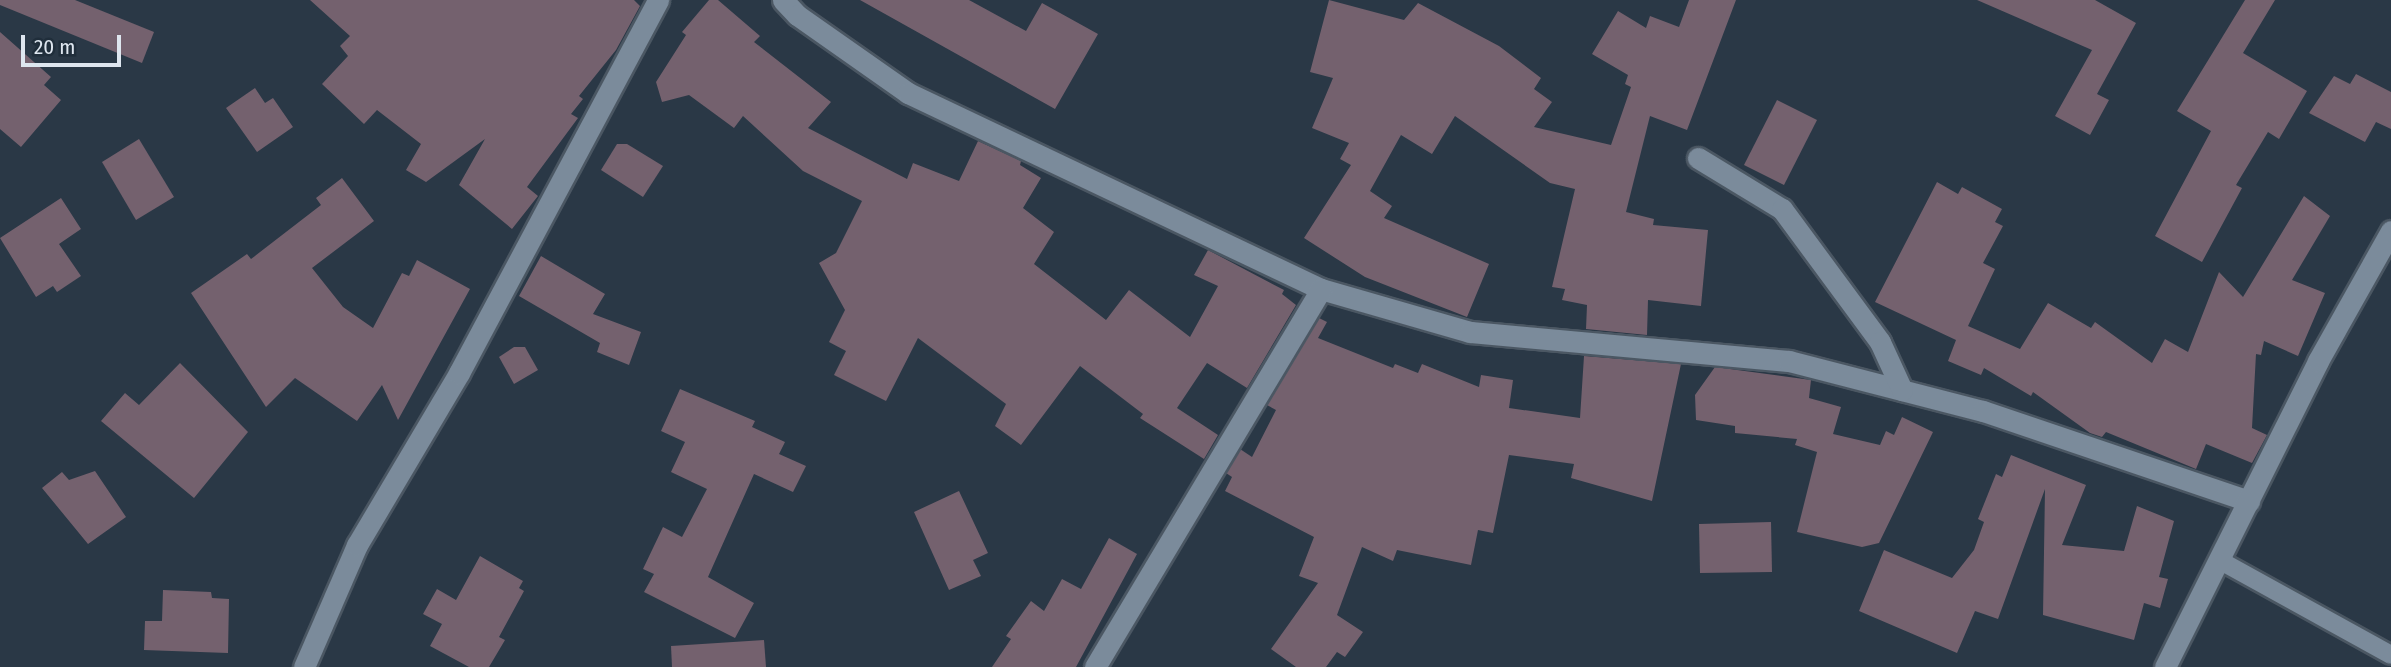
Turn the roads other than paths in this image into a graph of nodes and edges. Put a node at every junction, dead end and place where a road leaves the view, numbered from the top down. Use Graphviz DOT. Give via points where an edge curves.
graph roads {
  1 [pos="658,0"];
  2 [pos="783,0"];
  3 [pos="1698,158"];
  4 [pos="2391,231"];
  5 [pos="1321,289"];
  6 [pos="1902,390"];
  7 [pos="2249,501"];
  8 [pos="2219,560"];
  9 [pos="2391,655"];
  10 [pos="304,667"];
  11 [pos="1095,667"];
  12 [pos="2165,667"];
  1 -- 10 [label="street" via="458,373 357,545"];
  2 -- 5 [label="street" via="797,15 908,93"];
  3 -- 6 [label="street" via="1782,209 1880,342"];
  4 -- 7 [label="street" via="2318,361"];
  5 -- 6 [label="street" via="1470,332 1788,361"];
  5 -- 11 [label="street"];
  6 -- 7 [label="street" via="1983,411"];
  7 -- 8 [label="street"];
  8 -- 9 [label="lane"];
  8 -- 12 [label="street"];
}
